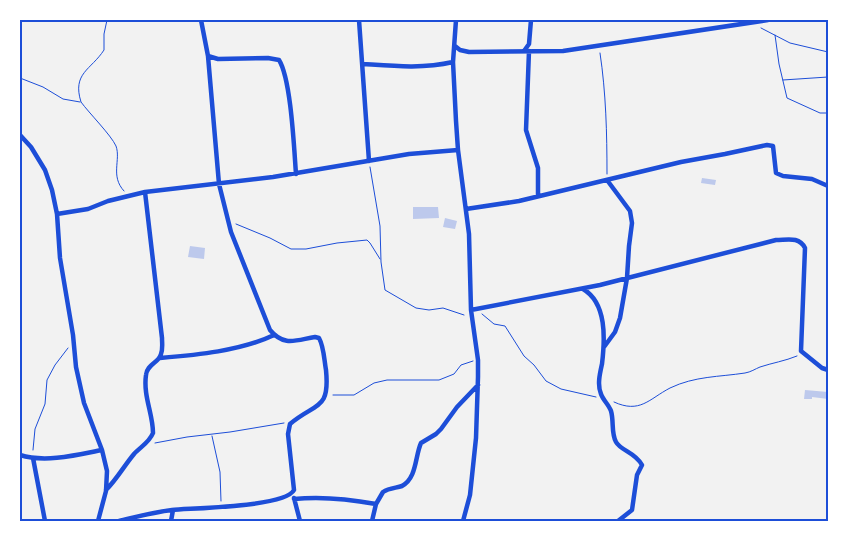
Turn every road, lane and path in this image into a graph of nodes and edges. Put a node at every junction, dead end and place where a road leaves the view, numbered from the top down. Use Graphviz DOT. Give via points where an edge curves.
graph roads {
  1 [pos="107,20"];
  2 [pos="201,20"];
  3 [pos="359,20"];
  4 [pos="456,20"];
  5 [pos="531,20"];
  6 [pos="768,20"];
  7 [pos="752,23"];
  8 [pos="775,35"];
  9 [pos="598,45"];
  10 [pos="455,46"];
  11 [pos="526,51"];
  12 [pos="828,52"];
  13 [pos="208,56"];
  14 [pos="453,62"];
  15 [pos="362,64"];
  16 [pos="828,77"];
  17 [pos="20,78"];
  18 [pos="782,80"];
  19 [pos="81,102"];
  20 [pos="828,113"];
  21 [pos="20,135"];
  22 [pos="458,150"];
  23 [pos="369,160"];
  24 [pos="296,174"];
  25 [pos="607,180"];
  26 [pos="219,184"];
  27 [pos="828,186"];
  28 [pos="145,192"];
  29 [pos="129,195"];
  30 [pos="538,196"];
  31 [pos="466,209"];
  32 [pos="57,214"];
  33 [pos="228,221"];
  34 [pos="380,259"];
  35 [pos="627,278"];
  36 [pos="583,289"];
  37 [pos="471,310"];
  38 [pos="480,310"];
  39 [pos="472,318"];
  40 [pos="73,335"];
  41 [pos="274,335"];
  42 [pos="604,347"];
  43 [pos="802,354"];
  44 [pos="160,358"];
  45 [pos="478,360"];
  46 [pos="828,370"];
  47 [pos="478,385"];
  48 [pos="324,397"];
  49 [pos="604,400"];
  50 [pos="291,422"];
  51 [pos="211,435"];
  52 [pos="144,445"];
  53 [pos="102,450"];
  54 [pos="20,455"];
  55 [pos="33,458"];
  56 [pos="106,491"];
  57 [pos="293,494"];
  58 [pos="294,499"];
  59 [pos="376,504"];
  60 [pos="220,507"];
  61 [pos="173,510"];
  62 [pos="46,521"];
  63 [pos="98,521"];
  64 [pos="119,521"];
  65 [pos="171,521"];
  66 [pos="300,521"];
  67 [pos="372,521"];
  68 [pos="464,521"];
  69 [pos="618,521"];
  1 -- 19 [label="path" via="104,50 86,68 79,81"];
  2 -- 13 [label="street"];
  3 -- 15 [label="street"];
  4 -- 10 [label="street"];
  5 -- 11 [label="street"];
  6 -- 7 [label="street"];
  7 -- 8 [label="path"];
  7 -- 9 [label="street"];
  8 -- 12 [label="path" via="803,48"];
  8 -- 18 [label="path"];
  9 -- 11 [label="street" via="563,51"];
  9 -- 25 [label="path" via="607,120"];
  10 -- 11 [label="street" via="464,52"];
  10 -- 14 [label="street"];
  11 -- 30 [label="street" via="526,130 538,168"];
  13 -- 24 [label="street" via="278,60 286,85"];
  13 -- 26 [label="street"];
  14 -- 15 [label="street" via="403,68"];
  14 -- 22 [label="street"];
  15 -- 23 [label="street"];
  16 -- 18 [label="path"];
  17 -- 19 [label="path" via="63,99"];
  18 -- 20 [label="path" via="789,100 820,113"];
  19 -- 29 [label="path" via="115,144 118,182"];
  21 -- 32 [label="street" via="44,170"];
  22 -- 23 [label="street"];
  22 -- 31 [label="street"];
  23 -- 24 [label="street"];
  23 -- 34 [label="path" via="380,226"];
  24 -- 26 [label="street"];
  25 -- 27 [label="street" via="772,145 776,173 812,178"];
  25 -- 30 [label="street"];
  25 -- 35 [label="street" via="632,217"];
  26 -- 28 [label="street"];
  26 -- 33 [label="street"];
  28 -- 29 [label="street"];
  28 -- 44 [label="street" via="161,330"];
  29 -- 32 [label="street" via="88,209"];
  30 -- 31 [label="street"];
  31 -- 37 [label="street"];
  32 -- 40 [label="street" via="60,258"];
  33 -- 34 [label="path" via="291,249 367,240"];
  33 -- 41 [label="street"];
  34 -- 39 [label="path" via="387,292 416,308 443,308"];
  35 -- 36 [label="street"];
  35 -- 42 [label="street" via="618,325"];
  35 -- 43 [label="street" via="776,240 800,241 805,248"];
  36 -- 38 [label="street"];
  36 -- 42 [label="street" via="597,302"];
  37 -- 38 [label="street"];
  37 -- 39 [label="street"];
  38 -- 49 [label="path" via="494,324 505,326 524,356 549,383"];
  39 -- 45 [label="street"];
  40 -- 53 [label="street" via="84,403"];
  40 -- 55 [label="path" via="47,380 46,404 34,435"];
  41 -- 44 [label="street" via="243,346"];
  41 -- 48 [label="street" via="288,341 319,338 326,372"];
  42 -- 49 [label="street" via="599,389"];
  43 -- 46 [label="street"];
  43 -- 49 [label="path" via="746,372 692,380 670,388 649,402 631,407"];
  44 -- 52 [label="street" via="149,366 146,376 152,433"];
  45 -- 47 [label="street"];
  45 -- 48 [label="path" via="462,364 454,374 439,380 386,380 374,382 354,396"];
  47 -- 59 [label="street" via="457,406 441,429 421,443 407,482 383,491"];
  47 -- 68 [label="street" via="476,438"];
  48 -- 50 [label="street" via="309,412"];
  49 -- 69 [label="street" via="610,410 616,442 642,465 637,475 631,512"];
  50 -- 51 [label="path"];
  50 -- 57 [label="street" via="288,434"];
  51 -- 52 [label="path" via="187,436"];
  51 -- 60 [label="path" via="222,487"];
  52 -- 56 [label="street" via="134,453"];
  53 -- 55 [label="street"];
  53 -- 56 [label="street" via="107,471"];
  54 -- 55 [label="street"];
  55 -- 62 [label="street"];
  56 -- 63 [label="street"];
  57 -- 58 [label="street"];
  57 -- 60 [label="street" via="278,500"];
  58 -- 59 [label="street" via="343,499"];
  58 -- 66 [label="street"];
  59 -- 67 [label="street"];
  60 -- 61 [label="street"];
  61 -- 64 [label="street"];
  61 -- 65 [label="street"];
}
